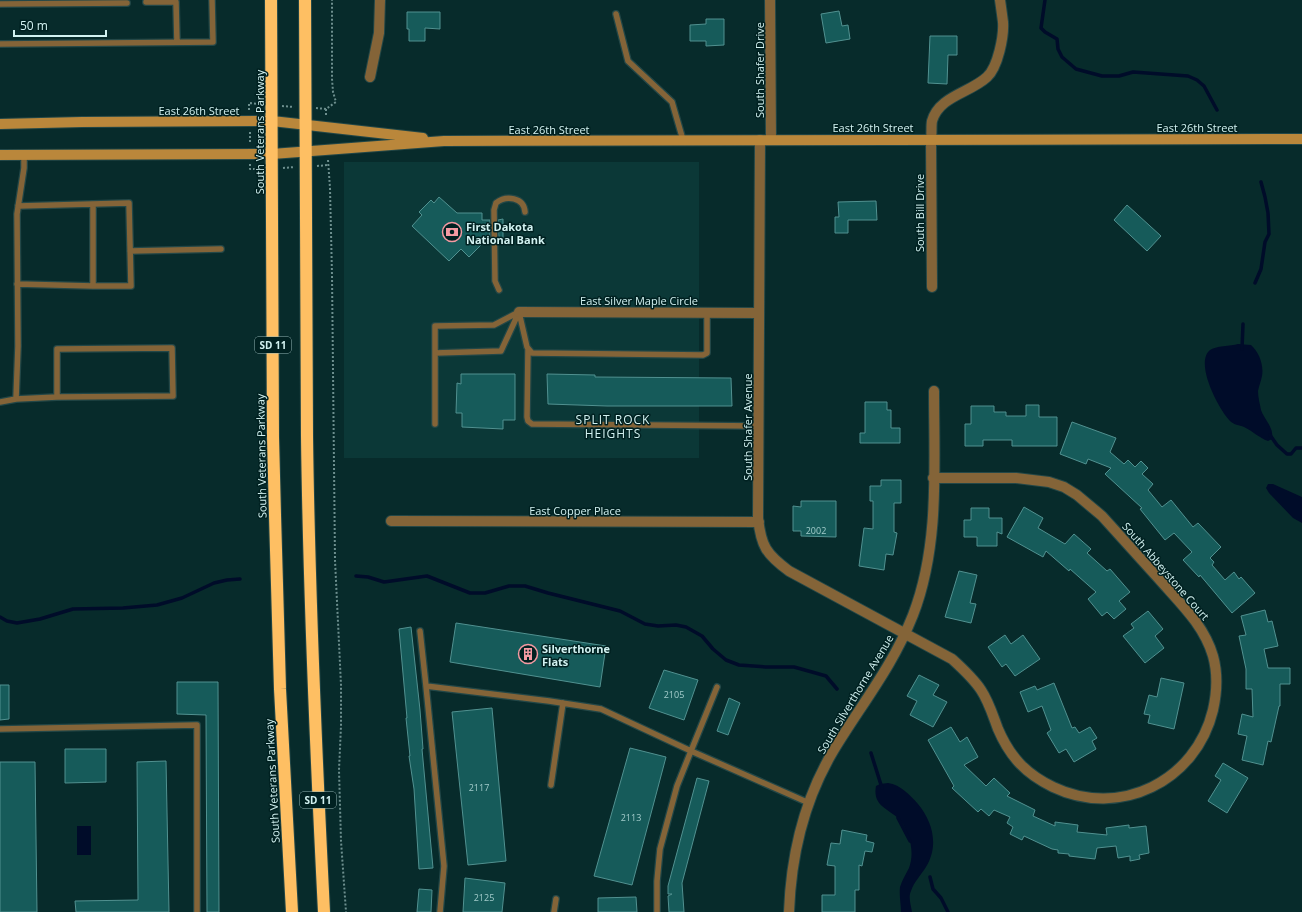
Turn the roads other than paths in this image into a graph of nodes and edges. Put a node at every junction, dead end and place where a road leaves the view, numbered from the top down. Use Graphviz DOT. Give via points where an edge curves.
graph roads {
  1 [pos="212,0"];
  2 [pos="271,0"];
  3 [pos="305,0"];
  4 [pos="380,0"];
  5 [pos="770,0"];
  6 [pos="1000,0"];
  7 [pos="176,1"];
  8 [pos="146,2"];
  9 [pos="127,3"];
  10 [pos="0,4"];
  11 [pos="616,14"];
  12 [pos="177,42"];
  13 [pos="0,44"];
  14 [pos="370,77"];
  15 [pos="272,121"];
  16 [pos="0,124"];
  17 [pos="306,125"];
  18 [pos="931,139"];
  19 [pos="683,140"];
  20 [pos="760,140"];
  21 [pos="771,140"];
  22 [pos="1302,140"];
  23 [pos="444,141"];
  24 [pos="305,151"];
  25 [pos="272,154"];
  26 [pos="0,155"];
  27 [pos="24,155"];
  28 [pos="93,204"];
  29 [pos="18,206"];
  30 [pos="525,212"];
  31 [pos="221,249"];
  32 [pos="130,251"];
  33 [pos="17,284"];
  34 [pos="93,286"];
  35 [pos="932,287"];
  36 [pos="499,290"];
  37 [pos="519,312"];
  38 [pos="707,313"];
  39 [pos="759,313"];
  40 [pos="528,349"];
  41 [pos="436,353"];
  42 [pos="934,391"];
  43 [pos="57,397"];
  44 [pos="16,399"];
  45 [pos="0,402"];
  46 [pos="435,424"];
  47 [pos="759,426"];
  48 [pos="934,478"];
  49 [pos="391,521"];
  50 [pos="759,522"];
  51 [pos="420,631"];
  52 [pos="905,634"];
  53 [pos="426,686"];
  54 [pos="717,687"];
  55 [pos="563,703"];
  56 [pos="0,729"];
  57 [pos="691,751"];
  58 [pos="551,785"];
  59 [pos="809,803"];
  60 [pos="556,899"];
  61 [pos="197,912"];
  62 [pos="292,912"];
  63 [pos="324,912"];
  64 [pos="440,912"];
  65 [pos="554,912"];
  66 [pos="657,912"];
  67 [pos="789,912"];
  1 -- 12 [label="lane" via="213,42"];
  2 -- 15 [label="highway, South Veterans Parkway / SD 11"];
  3 -- 17 [label="highway, SD 11"];
  4 -- 14 [label="street" via="379,33"];
  5 -- 21 [label="street, South Shafer Drive"];
  6 -- 18 [label="street, South Bill Drive" via="1003,23 995,63 988,77 946,101 937,110 932,121"];
  7 -- 8 [label="lane"];
  7 -- 12 [label="lane"];
  9 -- 10 [label="lane"];
  11 -- 19 [label="lane" via="628,61 672,102"];
  12 -- 13 [label="lane"];
  15 -- 16 [label="main road, East 26th Street"];
  15 -- 17 [label="main road, East 26th Street"];
  15 -- 25 [label="highway, South Veterans Parkway / SD 11"];
  17 -- 23 [label="main road, East 26th Street"];
  17 -- 24 [label="highway, SD 11"];
  18 -- 21 [label="main road, East 26th Street"];
  18 -- 22 [label="main road, East 26th Street"];
  18 -- 35 [label="street, South Bill Drive"];
  19 -- 20 [label="main road, East 26th Street"];
  19 -- 23 [label="main road, East 26th Street"];
  20 -- 21 [label="main road, East 26th Street"];
  20 -- 39 [label="street, South Shafer Avenue"];
  23 -- 24 [label="main road, East 26th Street"];
  24 -- 25 [label="main road, East 26th Street"];
  24 -- 63 [label="highway, SD 11" via="307,437"];
  25 -- 27 [label="main road, East 26th Street"];
  25 -- 62 [label="highway, South Veterans Parkway / SD 11" via="275,523 280,689"];
  26 -- 27 [label="main road, East 26th Street"];
  27 -- 29 [label="lane"];
  28 -- 29 [label="lane"];
  28 -- 32 [label="lane" via="129,203"];
  28 -- 34 [label="lane"];
  29 -- 33 [label="lane"];
  30 -- 36 [label="lane" via="522,204 514,198 502,199 496,203 495,280"];
  31 -- 32 [label="lane"];
  32 -- 34 [label="lane" via="131,286"];
  33 -- 34 [label="lane"];
  33 -- 44 [label="lane"];
  37 -- 38 [label="street, East Silver Maple Circle"];
  37 -- 40 [label="lane"];
  37 -- 41 [label="lane" via="501,351"];
  37 -- 41 [label="lane" via="494,325 436,326"];
  38 -- 39 [label="street, East Silver Maple Circle"];
  38 -- 40 [label="lane" via="707,347 703,355 540,354 532,353"];
  39 -- 47 [label="street, South Shafer Avenue"];
  40 -- 47 [label="lane" via="527,417 532,424"];
  41 -- 46 [label="lane"];
  42 -- 48 [label="street, South Silverthorne Avenue"];
  43 -- 43 [label="lane" via="173,396 172,348 58,349"];
  43 -- 44 [label="lane"];
  44 -- 45 [label="lane"];
  47 -- 50 [label="street, South Shafer Avenue"];
  48 -- 52 [label="street, South Silverthorne Avenue" via="929,553 920,593"];
  48 -- 52 [label="street, South Abbeystone Court" via="1033,479 1064,487 1090,504 1190,614 1208,643 1216,670 1216,690 1211,716 1191,756 1165,780 1130,796 1097,799 1081,797 1053,787 1022,766 1009,751 988,702 974,679 952,659"];
  49 -- 50 [label="street, East Copper Place"];
  50 -- 52 [label="street, South Shafer Avenue" via="764,548 778,563"];
  51 -- 53 [label="lane"];
  52 -- 59 [label="street, South Silverthorne Avenue" via="890,664 831,755"];
  53 -- 55 [label="lane"];
  53 -- 64 [label="lane" via="444,866"];
  54 -- 57 [label="lane"];
  55 -- 57 [label="lane" via="600,709"];
  55 -- 58 [label="lane"];
  56 -- 61 [label="lane" via="197,725"];
  57 -- 59 [label="lane"];
  57 -- 66 [label="lane" via="677,786 660,849"];
  59 -- 67 [label="street, South Silverthorne Avenue" via="794,859"];
  60 -- 65 [label="lane"];
}
